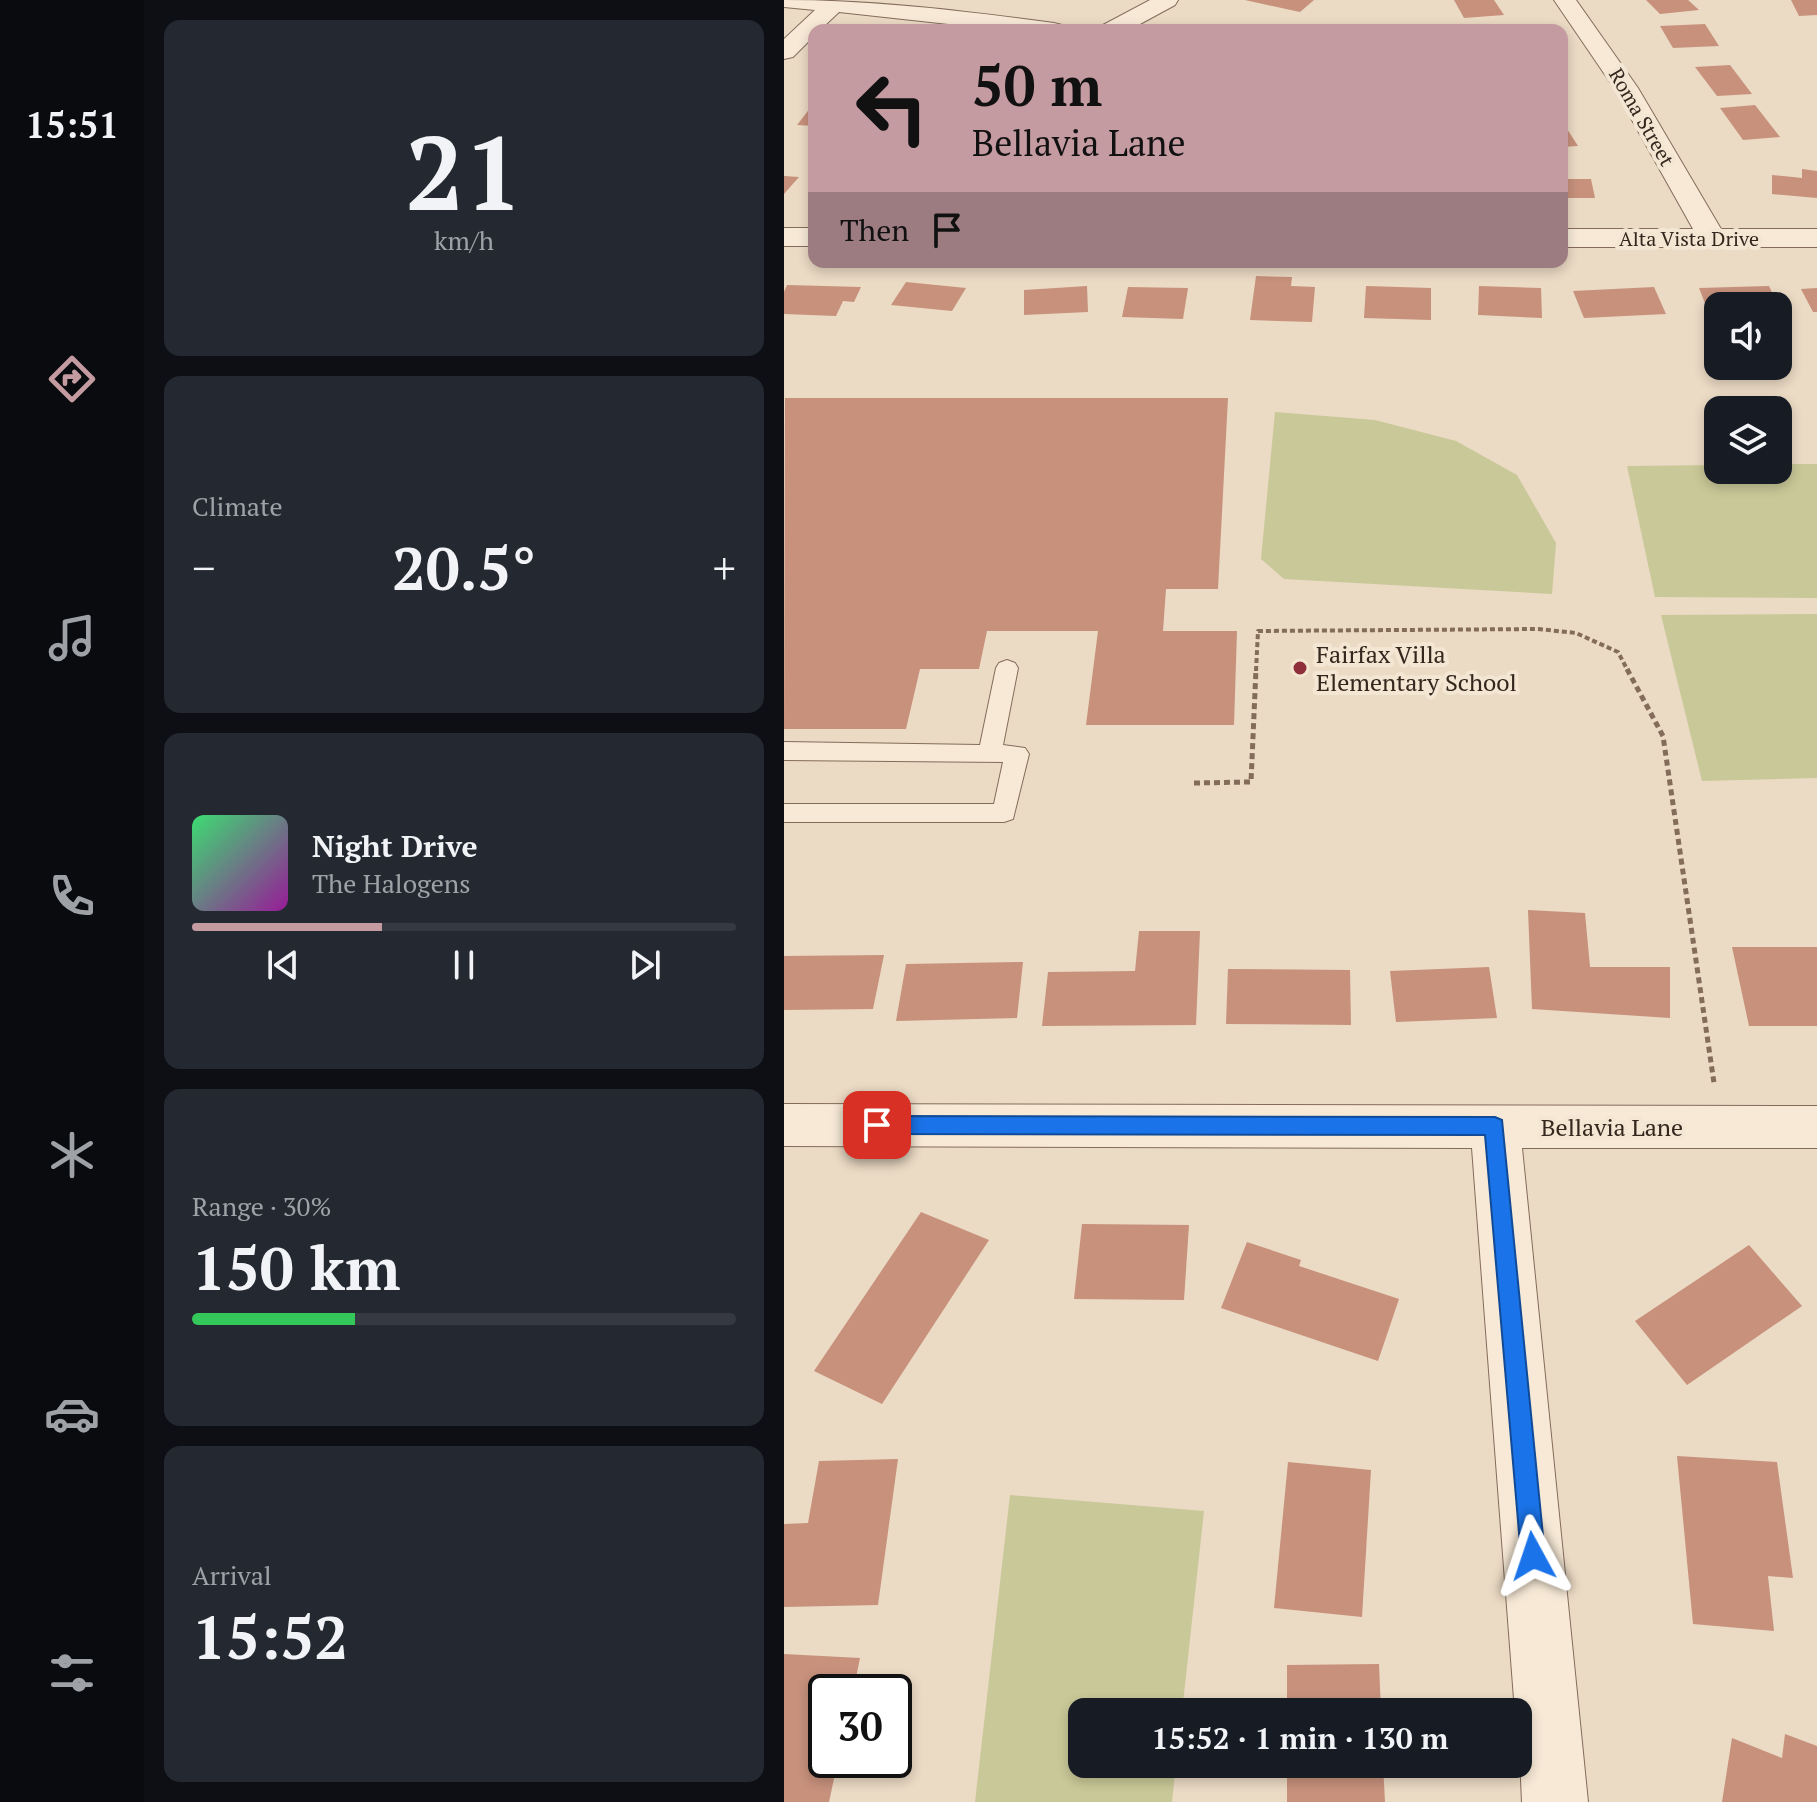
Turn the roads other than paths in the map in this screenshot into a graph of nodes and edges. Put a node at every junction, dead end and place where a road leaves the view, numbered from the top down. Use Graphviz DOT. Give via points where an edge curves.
graph roads {
  1 [pos="784,0"];
  2 [pos="1167,0"];
  3 [pos="1565,0"];
  4 [pos="836,2"];
  5 [pos="813,24"];
  6 [pos="1007,24"];
  7 [pos="1122,24"];
  8 [pos="808,29"];
  9 [pos="784,52"];
  10 [pos="784,237"];
  11 [pos="808,237"];
  12 [pos="1568,238"];
  13 [pos="1712,238"];
  14 [pos="1817,238"];
  15 [pos="1007,668"];
  16 [pos="784,751"];
  17 [pos="990,753"];
  18 [pos="784,813"];
  19 [pos="784,1125"];
  20 [pos="1495,1126"];
  21 [pos="1817,1127"];
  22 [pos="1555,1802"];
  1 -- 4 [label="street"];
  2 -- 7 [label="street"];
  3 -- 13 [label="street, Roma Street" via="1626,88"];
  4 -- 5 [label="street"];
  4 -- 6 [label="street"];
  8 -- 9 [label="street"];
  10 -- 11 [label="street"];
  12 -- 13 [label="street, Alta Vista Drive"];
  13 -- 14 [label="street, Alta Vista Drive"];
  15 -- 17 [label="lane"];
  16 -- 17 [label="lane"];
  17 -- 18 [label="lane" via="1017,754 1004,813"];
  19 -- 20 [label="street, Bellavia Lane"];
  20 -- 21 [label="street, Bellavia Lane"];
  20 -- 22 [label="street"];
}
